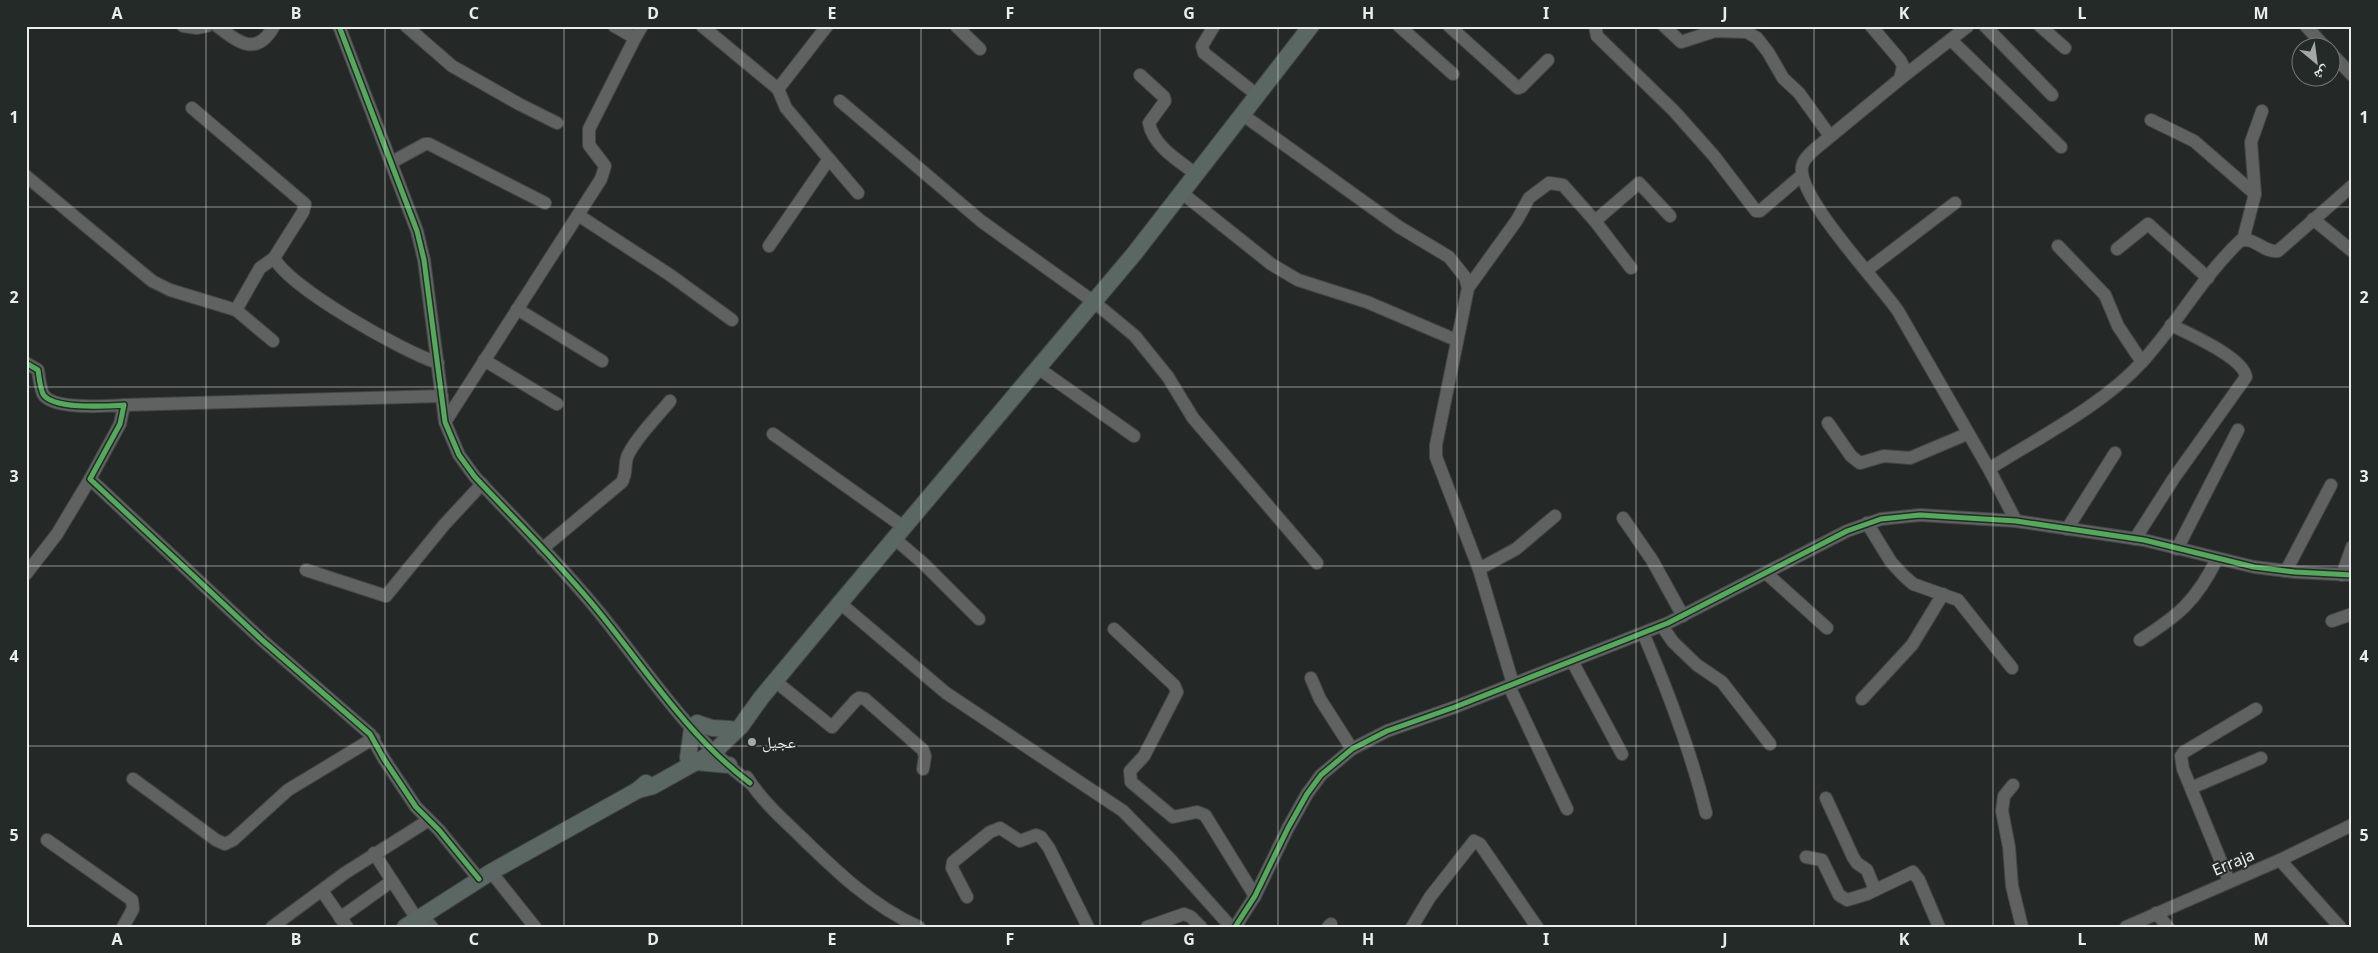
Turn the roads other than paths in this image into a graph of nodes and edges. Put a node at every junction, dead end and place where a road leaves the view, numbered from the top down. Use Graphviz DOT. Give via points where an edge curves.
graph roads {
  1 [pos="183,26"];
  2 [pos="207,26"];
  3 [pos="217,26"];
  4 [pos="274,26"];
  5 [pos="406,26"];
  6 [pos="614,26"];
  7 [pos="642,26"];
  8 [pos="702,26"];
  9 [pos="827,26"];
  10 [pos="956,26"];
  11 [pos="1214,26"];
  12 [pos="1311,26"];
  13 [pos="1400,26"];
  14 [pos="1450,26"];
  15 [pos="1595,26"];
  16 [pos="1664,26"];
  17 [pos="1871,26"];
  18 [pos="1968,26"];
  19 [pos="1986,26"];
  20 [pos="2040,26"];
  21 [pos="2306,26"];
  22 [pos="337,28"];
  23 [pos="635,38"];
  24 [pos="2317,38"];
  25 [pos="1951,40"];
  26 [pos="2065,48"];
  27 [pos="980,49"];
  28 [pos="1548,60"];
  29 [pos="2340,62"];
  30 [pos="1453,74"];
  31 [pos="1140,75"];
  32 [pos="2352,75"];
  33 [pos="1900,79"];
  34 [pos="778,89"];
  35 [pos="2052,95"];
  36 [pos="1257,96"];
  37 [pos="840,101"];
  38 [pos="192,108"];
  39 [pos="2262,110"];
  40 [pos="1243,115"];
  41 [pos="2151,120"];
  42 [pos="557,123"];
  43 [pos="1830,136"];
  44 [pos="2061,147"];
  45 [pos="829,159"];
  46 [pos="392,162"];
  47 [pos="1196,174"];
  48 [pos="1802,175"];
  49 [pos="26,176"];
  50 [pos="2352,186"];
  51 [pos="858,193"];
  52 [pos="1182,193"];
  53 [pos="2255,194"];
  54 [pos="545,203"];
  55 [pos="1955,203"];
  56 [pos="578,215"];
  57 [pos="1670,216"];
  58 [pos="2313,219"];
  59 [pos="1596,221"];
  60 [pos="2243,240"];
  61 [pos="768,246"];
  62 [pos="2058,246"];
  63 [pos="2117,249"];
  64 [pos="2352,251"];
  65 [pos="274,258"];
  66 [pos="1631,268"];
  67 [pos="1867,270"];
  68 [pos="2208,278"];
  69 [pos="1468,288"];
  70 [pos="1094,302"];
  71 [pos="517,309"];
  72 [pos="236,310"];
  73 [pos="732,320"];
  74 [pos="2171,325"];
  75 [pos="273,340"];
  76 [pos="1456,340"];
  77 [pos="484,360"];
  78 [pos="602,361"];
  79 [pos="26,362"];
  80 [pos="2142,362"];
  81 [pos="438,363"];
  82 [pos="1038,368"];
  83 [pos="442,396"];
  84 [pos="670,401"];
  85 [pos="557,404"];
  86 [pos="124,405"];
  87 [pos="445,422"];
  88 [pos="1828,423"];
  89 [pos="2238,430"];
  90 [pos="773,434"];
  91 [pos="1967,434"];
  92 [pos="1134,436"];
  93 [pos="2114,453"];
  94 [pos="1989,469"];
  95 [pos="90,480"];
  96 [pos="482,484"];
  97 [pos="2331,485"];
  98 [pos="1555,516"];
  99 [pos="1622,518"];
  100 [pos="2016,521"];
  101 [pos="1867,523"];
  102 [pos="2067,528"];
  103 [pos="900,534"];
  104 [pos="2135,539"];
  105 [pos="2352,547"];
  106 [pos="542,549"];
  107 [pos="2178,549"];
  108 [pos="2218,559"];
  109 [pos="1317,563"];
  110 [pos="1479,569"];
  111 [pos="306,570"];
  112 [pos="2286,571"];
  113 [pos="1766,573"];
  114 [pos="26,574"];
  115 [pos="2347,575"];
  116 [pos="1943,594"];
  117 [pos="840,603"];
  118 [pos="2352,614"];
  119 [pos="1683,616"];
  120 [pos="979,619"];
  121 [pos="2332,621"];
  122 [pos="1662,626"];
  123 [pos="1827,628"];
  124 [pos="1114,629"];
  125 [pos="1643,633"];
  126 [pos="2140,640"];
  127 [pos="1572,661"];
  128 [pos="2012,668"];
  129 [pos="1311,678"];
  130 [pos="776,681"];
  131 [pos="1511,685"];
  132 [pos="1862,699"];
  133 [pos="2256,709"];
  134 [pos="694,726"];
  135 [pos="374,738"];
  136 [pos="720,741"];
  137 [pos="1770,744"];
  138 [pos="1352,749"];
  139 [pos="1622,754"];
  140 [pos="2261,758"];
  141 [pos="692,760"];
  142 [pos="731,762"];
  143 [pos="923,769"];
  144 [pos="133,779"];
  145 [pos="2012,784"];
  146 [pos="2191,788"];
  147 [pos="1826,798"];
  148 [pos="1567,809"];
  149 [pos="1706,813"];
  150 [pos="429,820"];
  151 [pos="2352,825"];
  152 [pos="47,840"];
  153 [pos="374,853"];
  154 [pos="1806,857"];
  155 [pos="2280,860"];
  156 [pos="485,876"];
  157 [pos="392,881"];
  158 [pos="2228,881"];
  159 [pos="1875,890"];
  160 [pos="322,891"];
  161 [pos="1255,896"];
  162 [pos="967,897"];
  163 [pos="2156,913"];
  164 [pos="343,922"];
  165 [pos="419,922"];
  166 [pos="123,927"];
  167 [pos="272,927"];
  168 [pos="535,927"];
  169 [pos="919,927"];
  170 [pos="1088,927"];
  171 [pos="1147,927"];
  172 [pos="1201,927"];
  173 [pos="1231,927"];
  174 [pos="1236,927"];
  175 [pos="1412,927"];
  176 [pos="1537,927"];
  177 [pos="1939,927"];
  178 [pos="2022,927"];
  179 [pos="2126,927"];
  180 [pos="2168,927"];
  181 [pos="2340,927"];
  1 -- 2 [label="street"];
  3 -- 4 [label="street" via="243,44 252,44 261,43"];
  5 -- 42 [label="street" via="452,66"];
  6 -- 23 [label="street"];
  7 -- 23 [label="street"];
  8 -- 34 [label="street"];
  9 -- 34 [label="street"];
  10 -- 27 [label="street"];
  11 -- 36 [label="street" via="1202,46 1204,53"];
  12 -- 36 [label="main road"];
  13 -- 30 [label="street"];
  14 -- 28 [label="street" via="1518,88"];
  15 -- 48 [label="street" via="1597,36 1674,111 1756,211"];
  16 -- 43 [label="street" via="1681,42 1715,31 1747,32 1757,38 1783,78 1799,93"];
  17 -- 33 [label="street" via="1900,60 1903,66"];
  18 -- 25 [label="street"];
  19 -- 35 [label="street"];
  20 -- 26 [label="street"];
  21 -- 24 [label="street"];
  22 -- 46 [label="street"];
  23 -- 56 [label="street" via="589,129 589,145 605,166 601,179"];
  25 -- 33 [label="street"];
  25 -- 44 [label="street"];
  29 -- 32 [label="street"];
  31 -- 47 [label="street" via="1165,101 1149,123 1156,140"];
  33 -- 43 [label="street"];
  34 -- 45 [label="street" via="786,108"];
  36 -- 40 [label="main road"];
  37 -- 70 [label="street" via="981,221"];
  38 -- 65 [label="street" via="304,204 304,212"];
  39 -- 53 [label="street" via="2251,142"];
  40 -- 47 [label="main road"];
  40 -- 69 [label="street" via="1399,227 1449,257 1465,276"];
  41 -- 53 [label="street" via="2194,141"];
  43 -- 48 [label="street" via="1805,160"];
  45 -- 51 [label="street"];
  45 -- 61 [label="street"];
  46 -- 54 [label="street" via="429,144"];
  46 -- 81 [label="street" via="422,247"];
  47 -- 52 [label="main road"];
  48 -- 67 [label="street" via="1806,189 1838,236"];
  49 -- 72 [label="street" via="152,281 170,290"];
  50 -- 58 [label="street"];
  52 -- 70 [label="main road"];
  52 -- 76 [label="street" via="1271,264 1298,280 1374,305"];
  53 -- 60 [label="street"];
  55 -- 67 [label="street"];
  56 -- 71 [label="street"];
  56 -- 73 [label="street" via="634,250"];
  57 -- 59 [label="street" via="1639,183"];
  58 -- 60 [label="street" via="2278,251"];
  58 -- 64 [label="street"];
  59 -- 66 [label="street"];
  59 -- 69 [label="street" via="1564,185 1549,183 1529,198"];
  60 -- 68 [label="street"];
  62 -- 80 [label="street" via="2105,295 2118,326"];
  63 -- 68 [label="street" via="2148,224"];
  65 -- 72 [label="street" via="260,268"];
  65 -- 81 [label="street" via="294,280 336,308 412,353"];
  67 -- 91 [label="street" via="1898,311"];
  68 -- 74 [label="street"];
  69 -- 76 [label="street"];
  70 -- 82 [label="main road"];
  70 -- 109 [label="street" via="1142,343 1193,418"];
  71 -- 77 [label="street"];
  71 -- 78 [label="street"];
  72 -- 75 [label="street"];
  74 -- 80 [label="street"];
  74 -- 104 [label="street" via="2220,351 2242,369 2246,378 2174,478"];
  76 -- 110 [label="street" via="1436,457"];
  77 -- 85 [label="street"];
  77 -- 87 [label="street"];
  79 -- 86 [label="street" via="38,370 43,394 52,400 84,406"];
  80 -- 94 [label="street" via="2102,397"];
  81 -- 83 [label="street"];
  82 -- 92 [label="street"];
  82 -- 103 [label="main road"];
  83 -- 86 [label="street"];
  83 -- 87 [label="street"];
  84 -- 106 [label="street" via="630,451 625,476 616,489"];
  86 -- 95 [label="street" via="120,424"];
  87 -- 96 [label="street" via="459,455"];
  88 -- 91 [label="street" via="1851,456 1860,463 1884,456 1910,458"];
  89 -- 107 [label="street"];
  90 -- 103 [label="street"];
  91 -- 94 [label="street"];
  93 -- 102 [label="street"];
  94 -- 100 [label="street"];
  95 -- 114 [label="street" via="57,534"];
  95 -- 135 [label="street" via="262,640"];
  96 -- 106 [label="street"];
  96 -- 111 [label="street" via="386,596"];
  97 -- 112 [label="street"];
  98 -- 110 [label="street" via="1516,549"];
  99 -- 119 [label="street" via="1652,560"];
  100 -- 101 [label="street" via="1920,515"];
  100 -- 102 [label="street"];
  101 -- 113 [label="street"];
  101 -- 116 [label="street" via="1903,575 1913,584"];
  102 -- 104 [label="street"];
  103 -- 117 [label="main road"];
  103 -- 120 [label="street" via="918,559"];
  104 -- 107 [label="street"];
  105 -- 115 [label="street"];
  106 -- 134 [label="street" via="599,612 669,701 679,706"];
  107 -- 108 [label="street"];
  108 -- 112 [label="street"];
  108 -- 126 [label="street" via="2189,604"];
  110 -- 131 [label="street"];
  112 -- 115 [label="street"];
  113 -- 119 [label="street"];
  113 -- 123 [label="street"];
  116 -- 128 [label="street" via="1962,604"];
  116 -- 132 [label="street" via="1912,644"];
  117 -- 130 [label="main road"];
  117 -- 173 [label="street" via="954,699 1123,811"];
  118 -- 121 [label="street"];
  119 -- 122 [label="street"];
  122 -- 125 [label="street"];
  122 -- 137 [label="street" via="1697,665 1722,682"];
  124 -- 161 [label="street" via="1174,685 1176,692 1144,756 1130,771 1130,782 1173,817 1197,812 1205,815"];
  125 -- 127 [label="street"];
  125 -- 149 [label="street" via="1692,763"];
  127 -- 131 [label="street"];
  127 -- 139 [label="street"];
  129 -- 138 [label="street" via="1320,700"];
  130 -- 136 [label="main road"];
  130 -- 143 [label="street" via="832,726 856,700 862,698 923,750 926,756"];
  131 -- 138 [label="street" via="1387,731"];
  131 -- 148 [label="street"];
  133 -- 146 [label="street" via="2184,752 2181,762"];
  134 -- 136 [label="street"];
  134 -- 136 [label="main road" via="712,728"];
  134 -- 141 [label="main road"];
  135 -- 144 [label="street" via="288,790 225,844"];
  135 -- 150 [label="street" via="400,785"];
  136 -- 141 [label="main road"];
  136 -- 142 [label="main road"];
  136 -- 142 [label="street"];
  138 -- 161 [label="street" via="1321,776 1307,794"];
  140 -- 146 [label="street"];
  141 -- 142 [label="main road"];
  141 -- 156 [label="main road" via="653,786 638,790"];
  142 -- 169 [label="street" via="779,816 860,891 876,904"];
  145 -- 178 [label="street" via="2004,796 2002,811 2010,847 2012,886"];
  146 -- 158 [label="street"];
  147 -- 159 [label="street" via="1853,857 1867,870"];
  150 -- 153 [label="street"];
  150 -- 156 [label="street"];
  151 -- 155 [label="street, Erraja"];
  152 -- 166 [label="street" via="132,900 133,909"];
  153 -- 157 [label="street"];
  153 -- 160 [label="street"];
  154 -- 159 [label="street" via="1822,860 1843,899 1856,898"];
  155 -- 158 [label="street, Erraja"];
  155 -- 181 [label="street"];
  156 -- 165 [label="main road"];
  156 -- 168 [label="street"];
  157 -- 164 [label="street"];
  157 -- 165 [label="street"];
  158 -- 163 [label="street, Erraja"];
  159 -- 177 [label="street" via="1909,873 1916,873"];
  160 -- 164 [label="street"];
  160 -- 167 [label="street"];
  161 -- 174 [label="street"];
  162 -- 170 [label="street" via="952,868 954,862 990,832 1000,828 1020,841 1036,835 1049,848"];
  163 -- 179 [label="street, Erraja"];
  163 -- 180 [label="street"];
  171 -- 172 [label="street" via="1184,914"];
  175 -- 176 [label="street" via="1430,897 1474,841 1480,844"];
}
